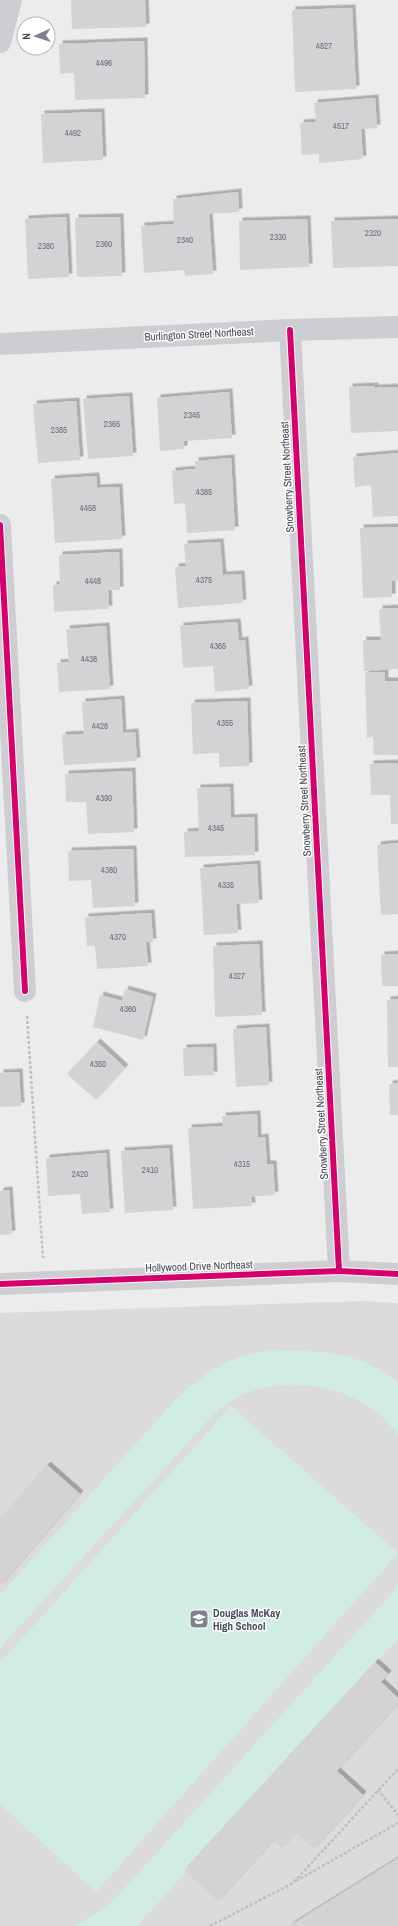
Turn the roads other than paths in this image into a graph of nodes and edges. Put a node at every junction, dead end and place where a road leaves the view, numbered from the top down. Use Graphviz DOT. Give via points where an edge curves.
graph roads {
  1 [pos="11,0"];
  2 [pos="0,42"];
  3 [pos="398,327"];
  4 [pos="290,330"];
  5 [pos="0,344"];
  6 [pos="0,525"];
  7 [pos="25,991"];
  8 [pos="339,1271"];
  9 [pos="398,1274"];
  10 [pos="0,1284"];
  1 -- 2 [label="street"];
  3 -- 4 [label="street, Burlington Street Northeast"];
  4 -- 5 [label="street, Burlington Street Northeast"];
  4 -- 8 [label="street, Snowberry Street Northeast"];
  6 -- 7 [label="street"];
  8 -- 9 [label="street, Hollywood Drive Northeast"];
  8 -- 10 [label="street, Hollywood Drive Northeast"];
}
